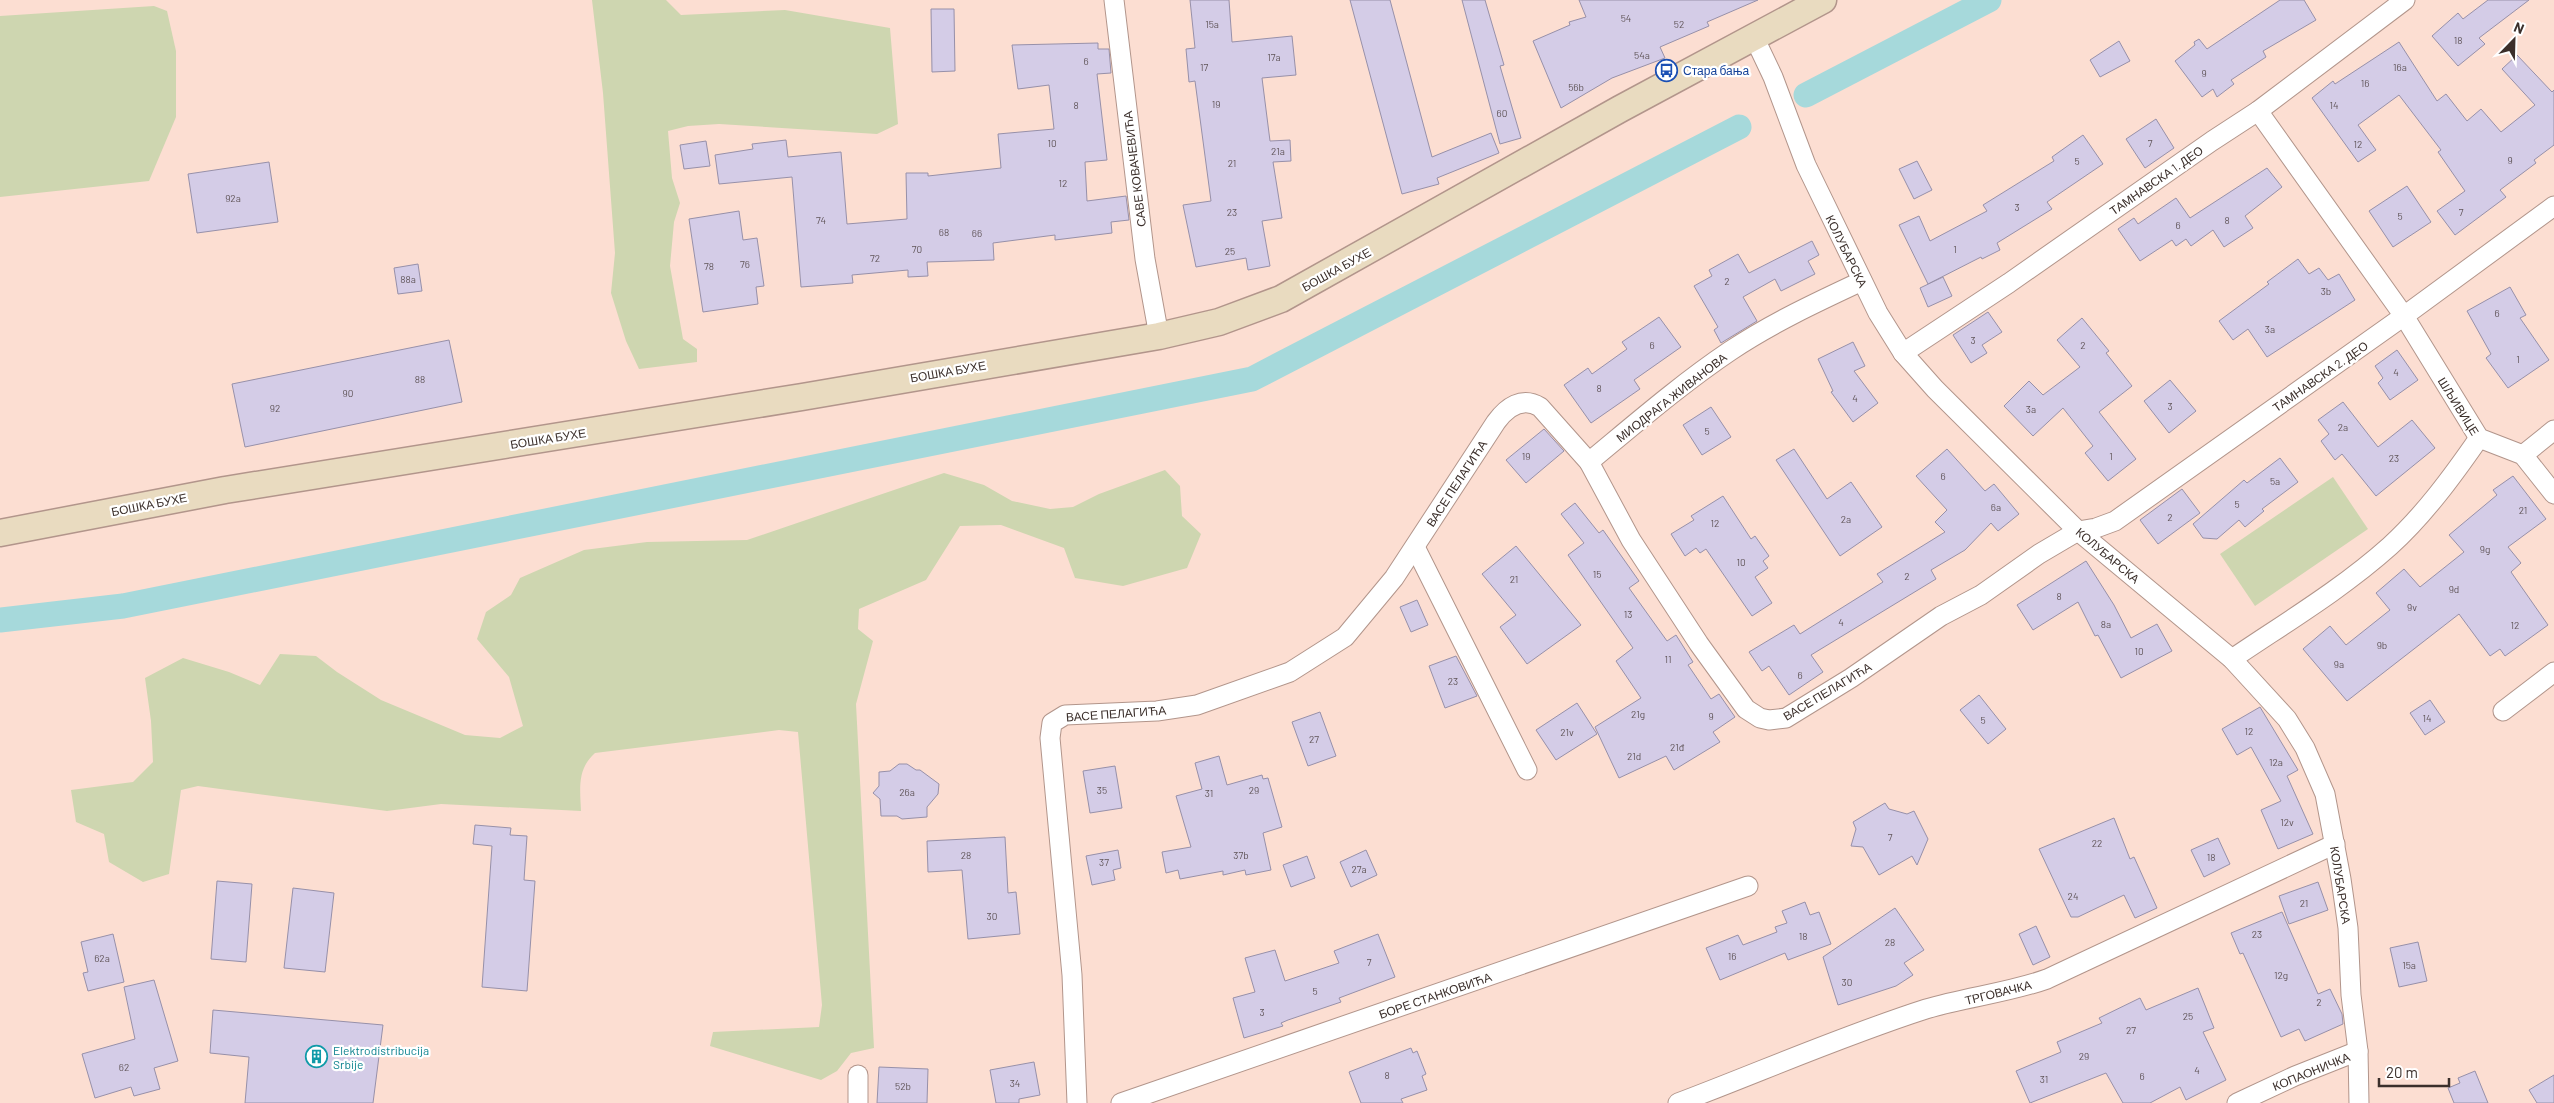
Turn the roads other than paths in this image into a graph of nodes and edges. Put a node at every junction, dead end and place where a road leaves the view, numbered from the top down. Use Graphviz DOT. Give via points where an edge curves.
graph roads {
  1 [pos="1114,0"];
  2 [pos="1823,0"];
  3 [pos="2405,0"];
  4 [pos="1754,37"];
  5 [pos="2258,111"];
  6 [pos="2554,206"];
  7 [pos="1862,281"];
  8 [pos="2404,316"];
  9 [pos="1159,336"];
  10 [pos="1903,353"];
  11 [pos="2554,430"];
  12 [pos="2479,438"];
  13 [pos="2524,455"];
  14 [pos="1589,462"];
  15 [pos="2554,494"];
  16 [pos="2078,531"];
  17 [pos="0,533"];
  18 [pos="1415,547"];
  19 [pos="2232,659"];
  20 [pos="2554,672"];
  21 [pos="2502,711"];
  22 [pos="1527,770"];
  23 [pos="2335,844"];
  24 [pos="1748,886"];
  25 [pos="2358,1051"];
  26 [pos="858,1075"];
  27 [pos="858,1103"];
  28 [pos="1078,1103"];
  29 [pos="1121,1103"];
  30 [pos="1678,1103"];
  31 [pos="2237,1103"];
  32 [pos="2359,1103"];
  1 -- 9 [label="street, САВЕ КОВАЧЕВИЋА" via="1145,259"];
  2 -- 4 [label="main road, БОШКА БУХЕ"];
  3 -- 5 [label="street, ТАМНАВСКА 1. ДЕО"];
  4 -- 7 [label="street, КОЛУБАРСКА" via="1773,77 1806,166"];
  4 -- 9 [label="main road, БОШКА БУХЕ" via="1282,299 1219,322"];
  5 -- 8 [label="street, ШЉИВИЦЕ"];
  5 -- 10 [label="street, ТАМНАВСКА 1. ДЕО"];
  6 -- 8 [label="street, ТАМНАВСКА 2. ДЕО"];
  7 -- 10 [label="street, КОЛУБАРСКА"];
  7 -- 14 [label="street, МИОДРАГА ЖИВАНОВА" via="1786,317 1732,350 1686,382"];
  8 -- 12 [label="street, ШЉИВИЦЕ"];
  8 -- 16 [label="street, ТАМНАВСКА 2. ДЕО" via="2115,521"];
  9 -- 17 [label="main road, БОШКА БУХЕ" via="225,490"];
  10 -- 16 [label="street, КОЛУБАРСКА"];
  11 -- 13 [label="street"];
  12 -- 13 [label="street, ШЉИВИЦЕ"];
  12 -- 19 [label="street" via="2422,514 2389,547 2349,579"];
  13 -- 15 [label="street"];
  14 -- 16 [label="street, ВАСЕ ПЕЛАГИЋА" via="1630,540 1699,644 1746,709 1769,720 1786,718"];
  14 -- 18 [label="street, ВАСЕ ПЕЛАГИЋА" via="1540,407 1530,402 1516,403 1496,422"];
  16 -- 19 [label="street, КОЛУБАРСКА"];
  18 -- 22 [label="street"];
  18 -- 28 [label="street, ВАСЕ ПЕЛАГИЋА" via="1345,638 1290,672 1197,705 1157,711 1065,715 1052,723 1050,738 1072,975"];
  19 -- 23 [label="street, КОЛУБАРСКА" via="2287,719 2306,748 2325,794"];
  20 -- 21 [label="street"];
  23 -- 25 [label="street, КОЛУБАРСКА" via="2348,928"];
  23 -- 30 [label="street, ТРГОВАЧКА" via="2047,979 2022,988 1928,1009"];
  24 -- 29 [label="street, БОРЕ СТАНКОВИЋА"];
  25 -- 31 [label="street, КОПАОНИЧКА"];
  25 -- 32 [label="street, КОЛУБАРСКА"];
  26 -- 27 [label="street"];
}
